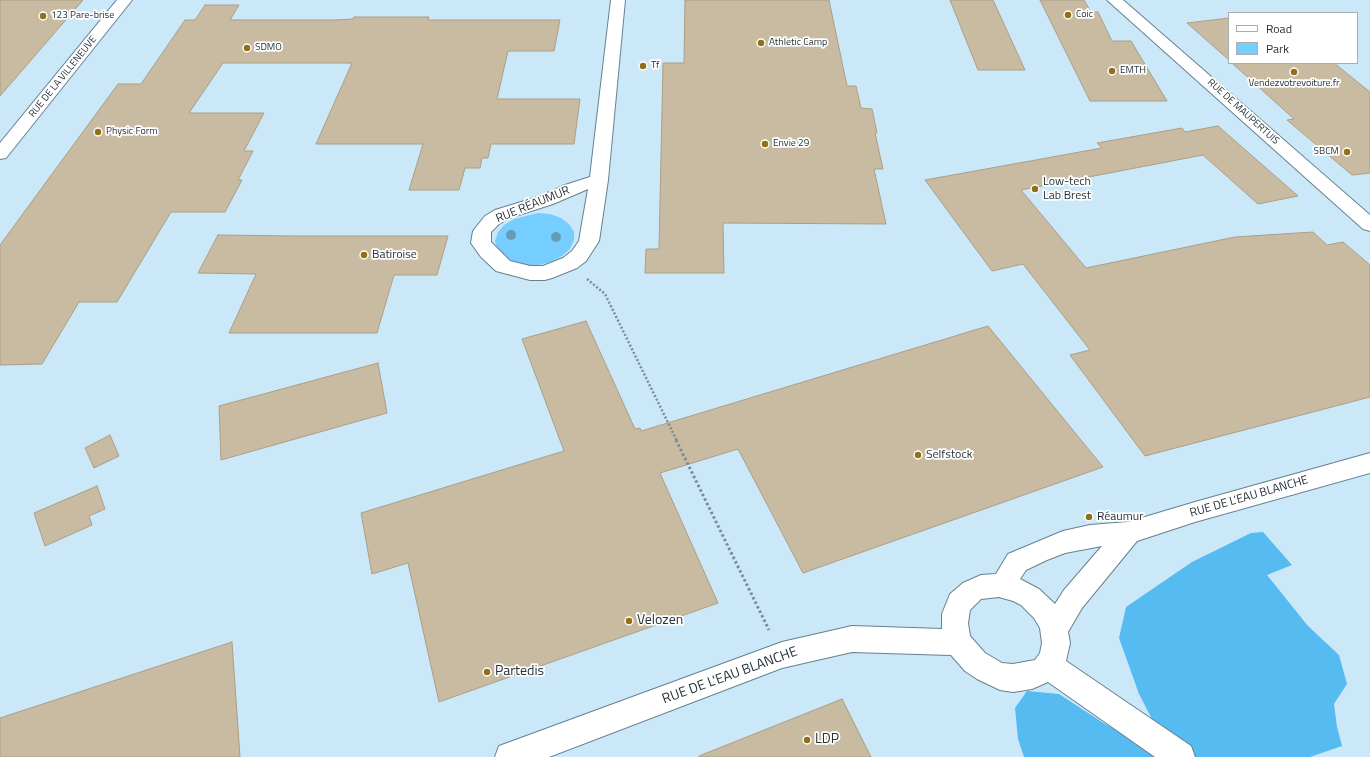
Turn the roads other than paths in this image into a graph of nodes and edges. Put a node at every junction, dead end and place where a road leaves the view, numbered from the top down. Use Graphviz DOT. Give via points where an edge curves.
graph roads {
  1 [pos="125,0"];
  2 [pos="618,0"];
  3 [pos="1114,0"];
  4 [pos="0,154"];
  5 [pos="599,180"];
  6 [pos="1370,225"];
  7 [pos="1370,463"];
  8 [pos="1128,533"];
  9 [pos="1005,586"];
  10 [pos="1054,631"];
  11 [pos="958,642"];
  12 [pos="1048,665"];
  13 [pos="510,757"];
  14 [pos="1180,757"];
  1 -- 4 [label="street, RUE DE LA VILLENEUVE"];
  2 -- 5 [label="street, RUE RÉAUMUR"];
  3 -- 6 [label="street, RUE DE MAUPERTUIS"];
  5 -- 5 [label="street, RUE RÉAUMUR" via="502,214 482,231 481,242 488,252 511,270 530,274 545,273 570,263 579,256 589,241"];
  7 -- 8 [label="street, RUE DE L'EAU BLANCHE"];
  8 -- 9 [label="street, RUE DE L'EAU BLANCHE" via="1069,540 1038,552 1017,562 1009,573"];
  8 -- 10 [label="street" via="1073,599"];
  9 -- 10 [label="street" via="1020,591 1039,604 1047,614"];
  9 -- 11 [label="street" via="981,587 965,596 959,603 954,624"];
  10 -- 12 [label="street" via="1056,651"];
  11 -- 12 [label="street" via="975,662 1000,676 1026,677 1038,673"];
  11 -- 13 [label="street, RUE DE L'EAU BLANCHE" via="852,639 782,655"];
  12 -- 14 [label="street"];
}
